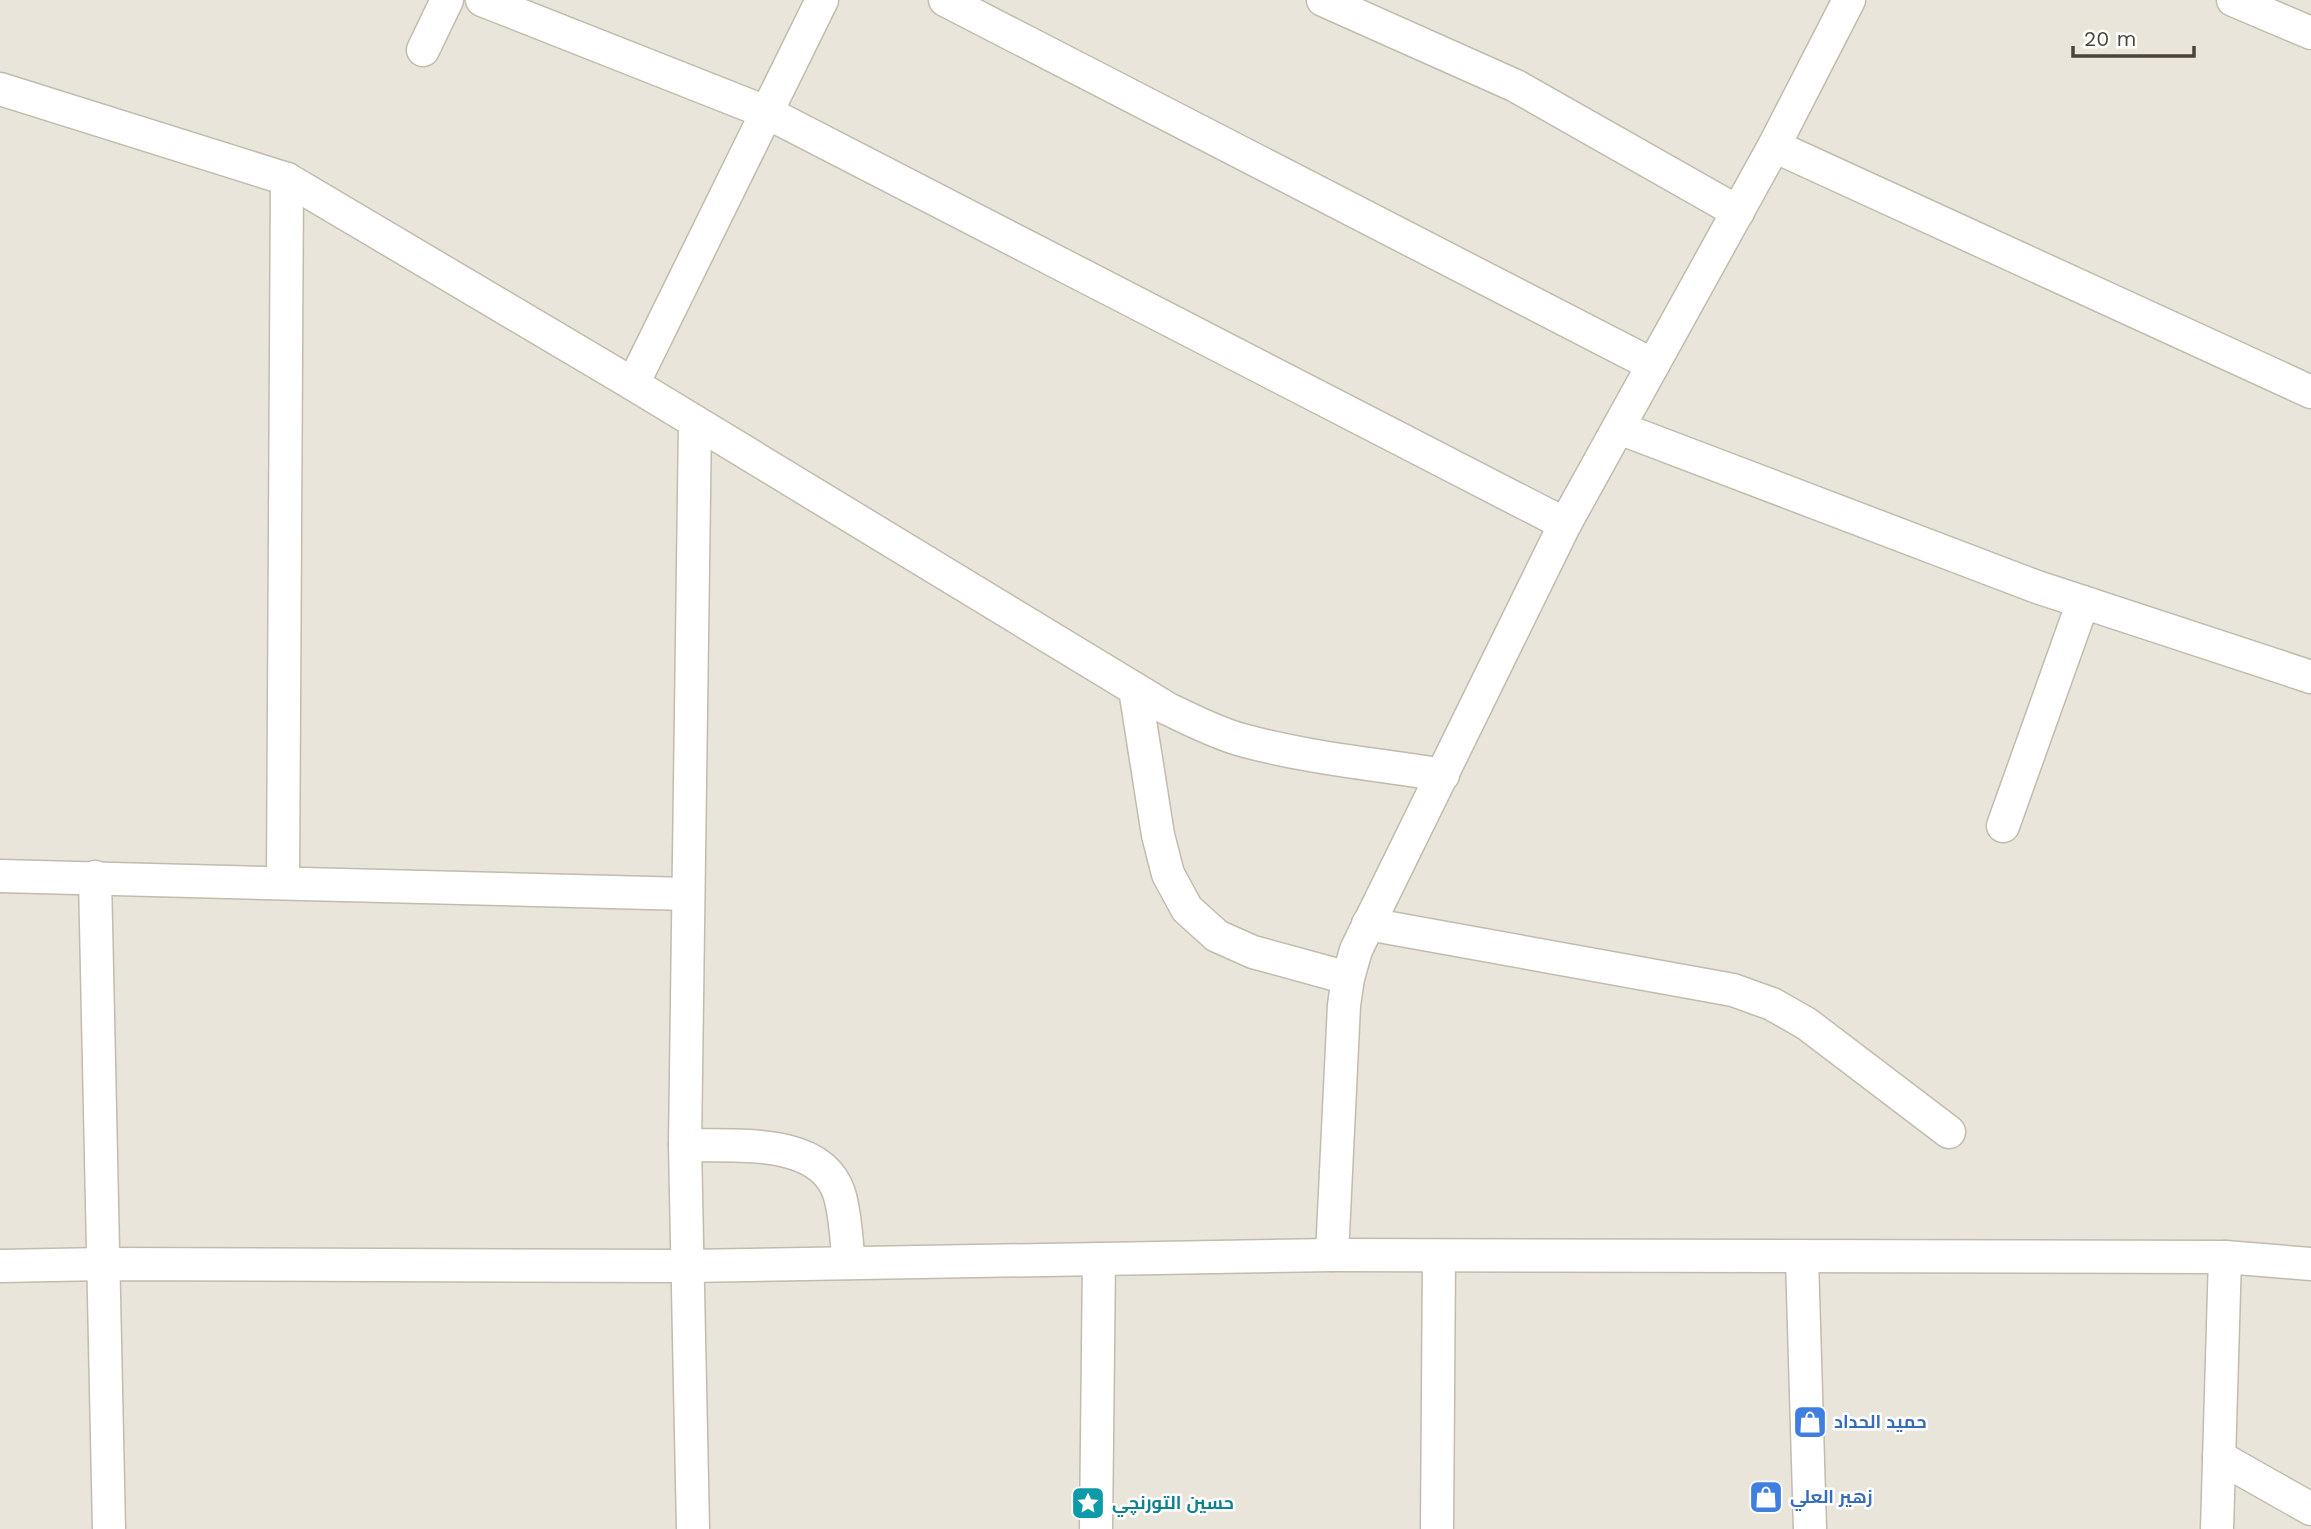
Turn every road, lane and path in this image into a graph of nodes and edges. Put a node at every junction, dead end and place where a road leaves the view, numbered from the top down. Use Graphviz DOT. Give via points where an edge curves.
graph roads {
  1 [pos="446,0"];
  2 [pos="482,0"];
  3 [pos="822,0"];
  4 [pos="945,0"];
  5 [pos="1323,0"];
  6 [pos="1849,0"];
  7 [pos="2233,0"];
  8 [pos="2311,33"];
  9 [pos="423,50"];
  10 [pos="0,89"];
  11 [pos="766,112"];
  12 [pos="1774,146"];
  13 [pos="287,179"];
  14 [pos="1738,212"];
  15 [pos="1653,365"];
  16 [pos="633,384"];
  17 [pos="2311,392"];
  18 [pos="695,422"];
  19 [pos="1619,428"];
  20 [pos="1565,524"];
  21 [pos="2083,602"];
  22 [pos="2311,677"];
  23 [pos="1135,689"];
  24 [pos="1443,775"];
  25 [pos="2003,826"];
  26 [pos="0,876"];
  27 [pos="95,877"];
  28 [pos="283,882"];
  29 [pos="688,894"];
  30 [pos="1368,924"];
  31 [pos="1348,978"];
  32 [pos="1950,1132"];
  33 [pos="685,1144"];
  34 [pos="1332,1255"];
  35 [pos="1438,1256"];
  36 [pos="1802,1258"];
  37 [pos="2225,1258"];
  38 [pos="1098,1259"];
  39 [pos="849,1263"];
  40 [pos="104,1264"];
  41 [pos="2311,1264"];
  42 [pos="0,1266"];
  43 [pos="687,1266"];
  44 [pos="2219,1457"];
  45 [pos="2311,1509"];
  46 [pos="109,1529"];
  47 [pos="693,1529"];
  48 [pos="1096,1529"];
  49 [pos="1437,1529"];
  50 [pos="1810,1529"];
  51 [pos="2217,1529"];
  1 -- 9 [label="street"];
  2 -- 11 [label="street"];
  3 -- 11 [label="street"];
  4 -- 15 [label="street"];
  5 -- 14 [label="street" via="1516,86"];
  6 -- 12 [label="street"];
  7 -- 8 [label="street"];
  10 -- 13 [label="street"];
  11 -- 16 [label="street"];
  11 -- 20 [label="street"];
  12 -- 14 [label="street"];
  12 -- 17 [label="street"];
  13 -- 16 [label="street"];
  13 -- 28 [label="street"];
  14 -- 15 [label="street"];
  15 -- 19 [label="street"];
  16 -- 18 [label="street"];
  18 -- 23 [label="street"];
  18 -- 29 [label="street"];
  19 -- 20 [label="street"];
  19 -- 21 [label="street"];
  20 -- 24 [label="street"];
  21 -- 22 [label="street"];
  21 -- 25 [label="street"];
  23 -- 24 [label="street" via="1203,726 1240,739"];
  23 -- 31 [label="street" via="1158,835 1168,874 1187,909 1217,936 1253,952"];
  24 -- 30 [label="street"];
  26 -- 27 [label="street"];
  27 -- 28 [label="street"];
  27 -- 40 [label="street"];
  28 -- 29 [label="street"];
  29 -- 33 [label="street"];
  30 -- 31 [label="street"];
  30 -- 32 [label="street" via="1733,990 1772,1004 1807,1024"];
  31 -- 34 [label="street"];
  33 -- 39 [label="street" via="792,1151 812,1159 828,1173 838,1191"];
  33 -- 43 [label="street"];
  34 -- 35 [label="street"];
  34 -- 38 [label="street"];
  35 -- 36 [label="street"];
  35 -- 49 [label="street"];
  36 -- 37 [label="street"];
  36 -- 50 [label="street"];
  37 -- 41 [label="street"];
  37 -- 44 [label="street"];
  38 -- 39 [label="street"];
  38 -- 48 [label="street"];
  39 -- 43 [label="street"];
  40 -- 42 [label="street"];
  40 -- 43 [label="street"];
  40 -- 46 [label="street"];
  43 -- 47 [label="street"];
  44 -- 45 [label="street"];
  44 -- 51 [label="street"];
}
